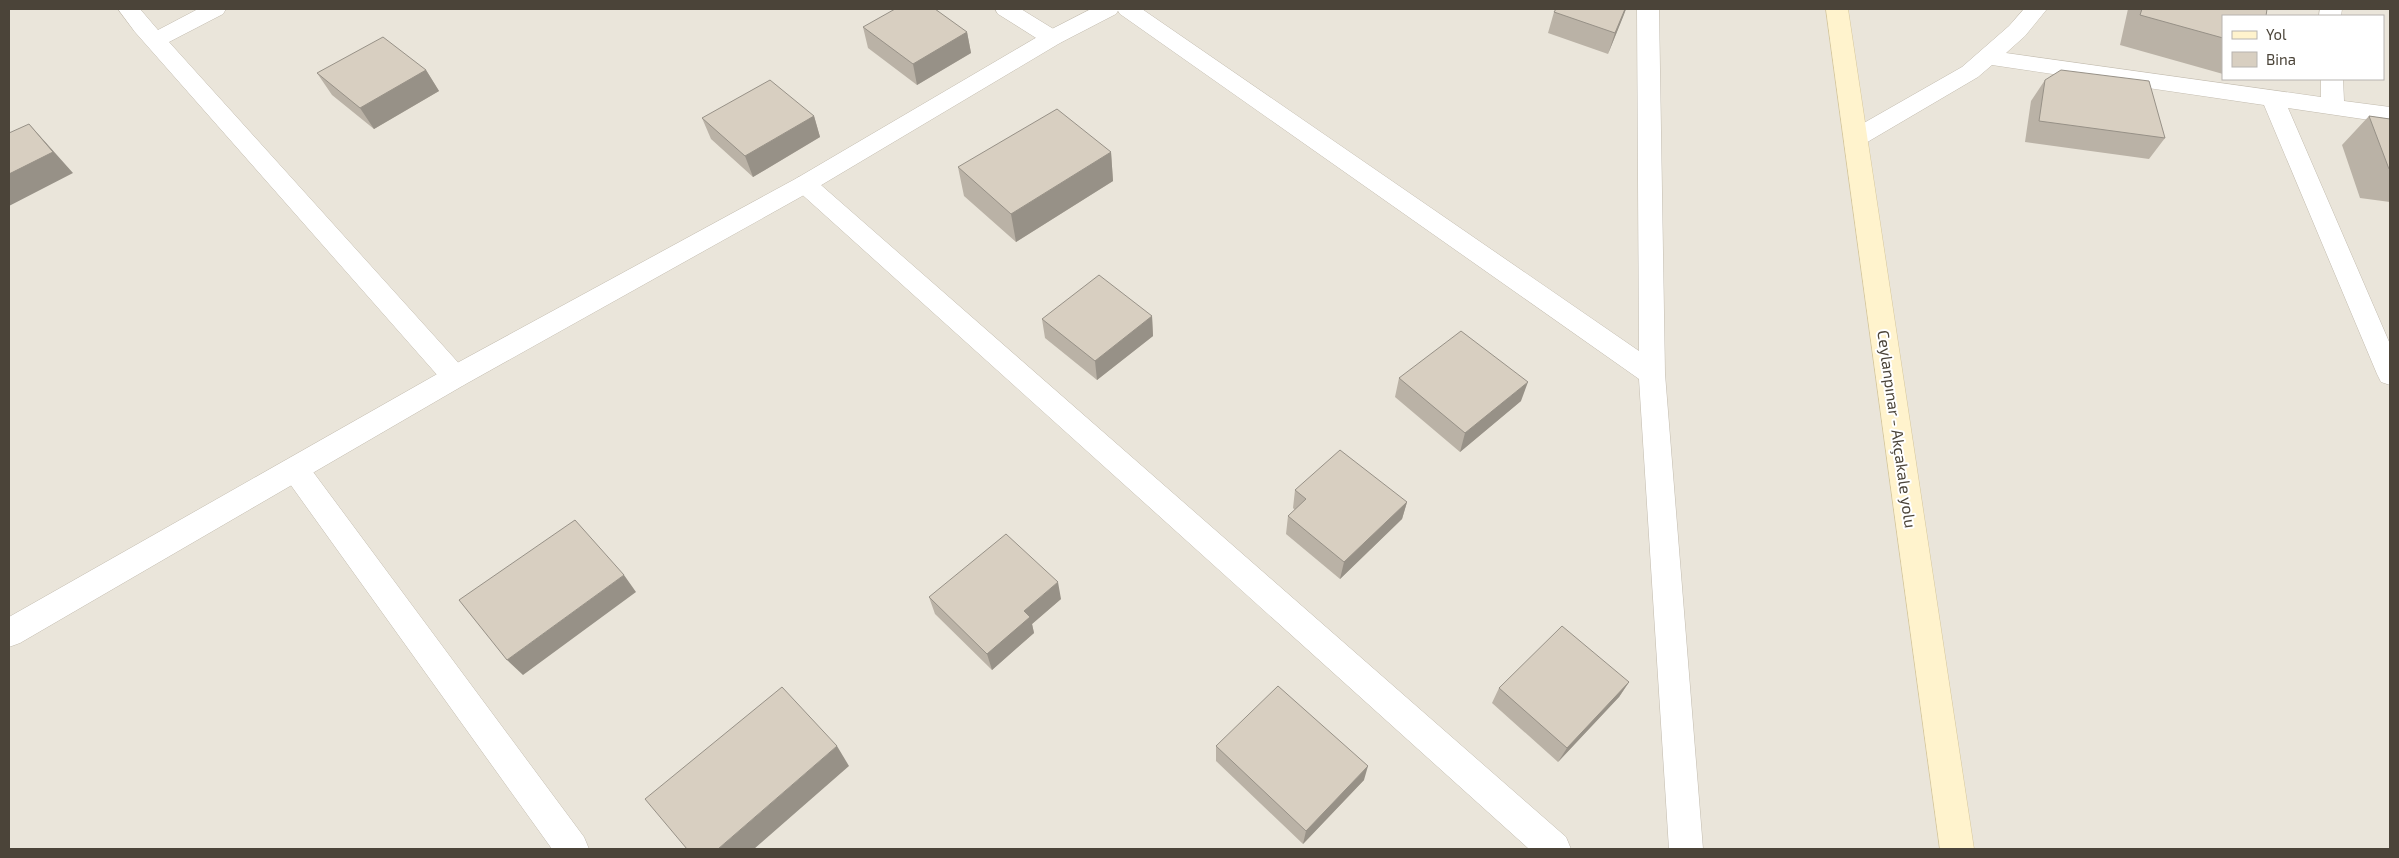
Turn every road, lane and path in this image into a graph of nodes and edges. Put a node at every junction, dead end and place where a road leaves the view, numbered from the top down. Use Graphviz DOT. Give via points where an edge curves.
graph roads {
  1 [pos="129,9"];
  2 [pos="216,9"];
  3 [pos="1006,9"];
  4 [pos="1108,9"];
  5 [pos="1128,9"];
  6 [pos="1648,9"];
  7 [pos="1837,9"];
  8 [pos="2036,9"];
  9 [pos="1052,38"];
  10 [pos="155,40"];
  11 [pos="1986,57"];
  12 [pos="2332,80"];
  13 [pos="2273,99"];
  14 [pos="2333,106"];
  15 [pos="2390,115"];
  16 [pos="1856,138"];
  17 [pos="805,184"];
  18 [pos="1652,374"];
  19 [pos="2390,374"];
  20 [pos="455,377"];
  21 [pos="294,469"];
  22 [pos="9,633"];
  23 [pos="572,849"];
  24 [pos="1554,849"];
  25 [pos="1686,849"];
  26 [pos="1957,849"];
  1 -- 10 [label="street"];
  2 -- 10 [label="street"];
  3 -- 9 [label="street"];
  4 -- 9 [label="street"];
  5 -- 18 [label="street"];
  6 -- 18 [label="street"];
  7 -- 16 [label="main road, Ceylanpınar - Akçakale yolu"];
  8 -- 11 [label="street" via="2017,31"];
  9 -- 17 [label="street"];
  10 -- 20 [label="street"];
  11 -- 13 [label="street"];
  11 -- 16 [label="street" via="1970,72"];
  12 -- 14 [label="street"];
  13 -- 14 [label="street"];
  13 -- 19 [label="street"];
  14 -- 15 [label="street"];
  16 -- 26 [label="main road, Ceylanpınar - Akçakale yolu"];
  17 -- 20 [label="street"];
  17 -- 24 [label="street"];
  18 -- 25 [label="street"];
  20 -- 21 [label="street"];
  21 -- 22 [label="street"];
  21 -- 23 [label="street"];
}
